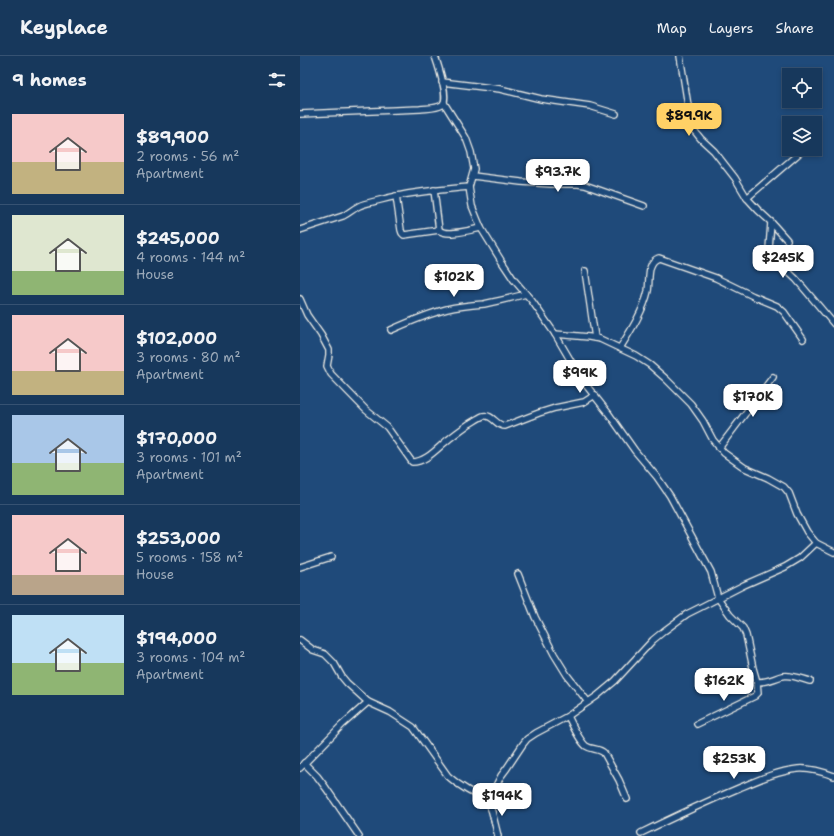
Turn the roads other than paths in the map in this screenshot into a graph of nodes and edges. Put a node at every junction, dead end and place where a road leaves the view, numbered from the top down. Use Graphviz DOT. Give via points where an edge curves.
graph roads {
  1 [pos="435,56"];
  2 [pos="680,56"];
  3 [pos="442,82"];
  4 [pos="444,103"];
  5 [pos="300,114"];
  6 [pos="616,114"];
  7 [pos="796,156"];
  8 [pos="473,176"];
  9 [pos="469,187"];
  10 [pos="434,190"];
  11 [pos="396,196"];
  12 [pos="747,198"];
  13 [pos="644,206"];
  14 [pos="771,222"];
  15 [pos="481,228"];
  16 [pos="300,230"];
  17 [pos="439,230"];
  18 [pos="787,240"];
  19 [pos="585,271"];
  20 [pos="526,294"];
  21 [pos="300,299"];
  22 [pos="834,324"];
  23 [pos="391,330"];
  24 [pos="555,334"];
  25 [pos="595,338"];
  26 [pos="803,340"];
  27 [pos="620,348"];
  28 [pos="773,377"];
  29 [pos="595,395"];
  30 [pos="719,448"];
  31 [pos="816,543"];
  32 [pos="834,552"];
  33 [pos="331,557"];
  34 [pos="300,567"];
  35 [pos="518,574"];
  36 [pos="718,598"];
  37 [pos="300,640"];
  38 [pos="810,681"];
  39 [pos="757,682"];
  40 [pos="368,702"];
  41 [pos="588,702"];
  42 [pos="568,716"];
  43 [pos="696,724"];
  44 [pos="301,766"];
  45 [pos="834,776"];
  46 [pos="627,799"];
  47 [pos="488,801"];
  48 [pos="641,832"];
  49 [pos="359,836"];
  50 [pos="498,836"];
  1 -- 3 [label="street"];
  2 -- 12 [label="street" via="694,129 735,178"];
  3 -- 4 [label="street"];
  3 -- 6 [label="street" via="500,89 541,99 590,106"];
  4 -- 5 [label="street" via="420,109"];
  4 -- 8 [label="street" via="466,138 473,161"];
  7 -- 12 [label="street"];
  8 -- 9 [label="street"];
  8 -- 13 [label="street" via="543,184 585,185"];
  9 -- 10 [label="street"];
  9 -- 15 [label="street" via="472,206"];
  10 -- 11 [label="street"];
  10 -- 17 [label="street"];
  11 -- 16 [label="street" via="357,207 343,216"];
  11 -- 17 [label="street" via="404,235"];
  12 -- 14 [label="street"];
  14 -- 18 [label="street"];
  14 -- 22 [label="street" via="770,255 796,279"];
  15 -- 17 [label="street" via="451,233 442,233"];
  15 -- 20 [label="street" via="514,280"];
  19 -- 25 [label="street"];
  20 -- 23 [label="street" via="436,312"];
  20 -- 24 [label="street"];
  21 -- 29 [label="street" via="329,350 327,366 331,374 366,410 387,427 412,462 426,458 480,417 490,417 505,426 555,408 584,402"];
  24 -- 25 [label="street"];
  24 -- 29 [label="street" via="582,380"];
  25 -- 27 [label="street"];
  26 -- 27 [label="street" via="777,306 716,278 659,258 652,262 645,302"];
  27 -- 30 [label="street" via="642,359 666,378 691,404"];
  28 -- 30 [label="street"];
  29 -- 36 [label="street" via="670,496 711,572"];
  30 -- 31 [label="street" via="745,468 784,487 792,498 807,532"];
  31 -- 32 [label="street"];
  31 -- 36 [label="street" via="800,558 785,567"];
  33 -- 34 [label="street"];
  35 -- 41 [label="street" via="535,617 554,654"];
  36 -- 39 [label="street" via="743,628"];
  36 -- 41 [label="street" via="687,614 664,631 615,681"];
  37 -- 40 [label="street" via="313,650 325,654 347,683"];
  38 -- 39 [label="street" via="786,676 768,682"];
  39 -- 43 [label="street" via="758,693 755,696"];
  40 -- 44 [label="street"];
  40 -- 47 [label="street" via="413,727 454,782"];
  41 -- 42 [label="street"];
  42 -- 46 [label="street" via="586,746 604,753"];
  42 -- 47 [label="street" via="536,733 523,744"];
  44 -- 49 [label="street" via="317,776"];
  45 -- 48 [label="street" via="798,769 773,775 754,781"];
  47 -- 50 [label="street"];
}
